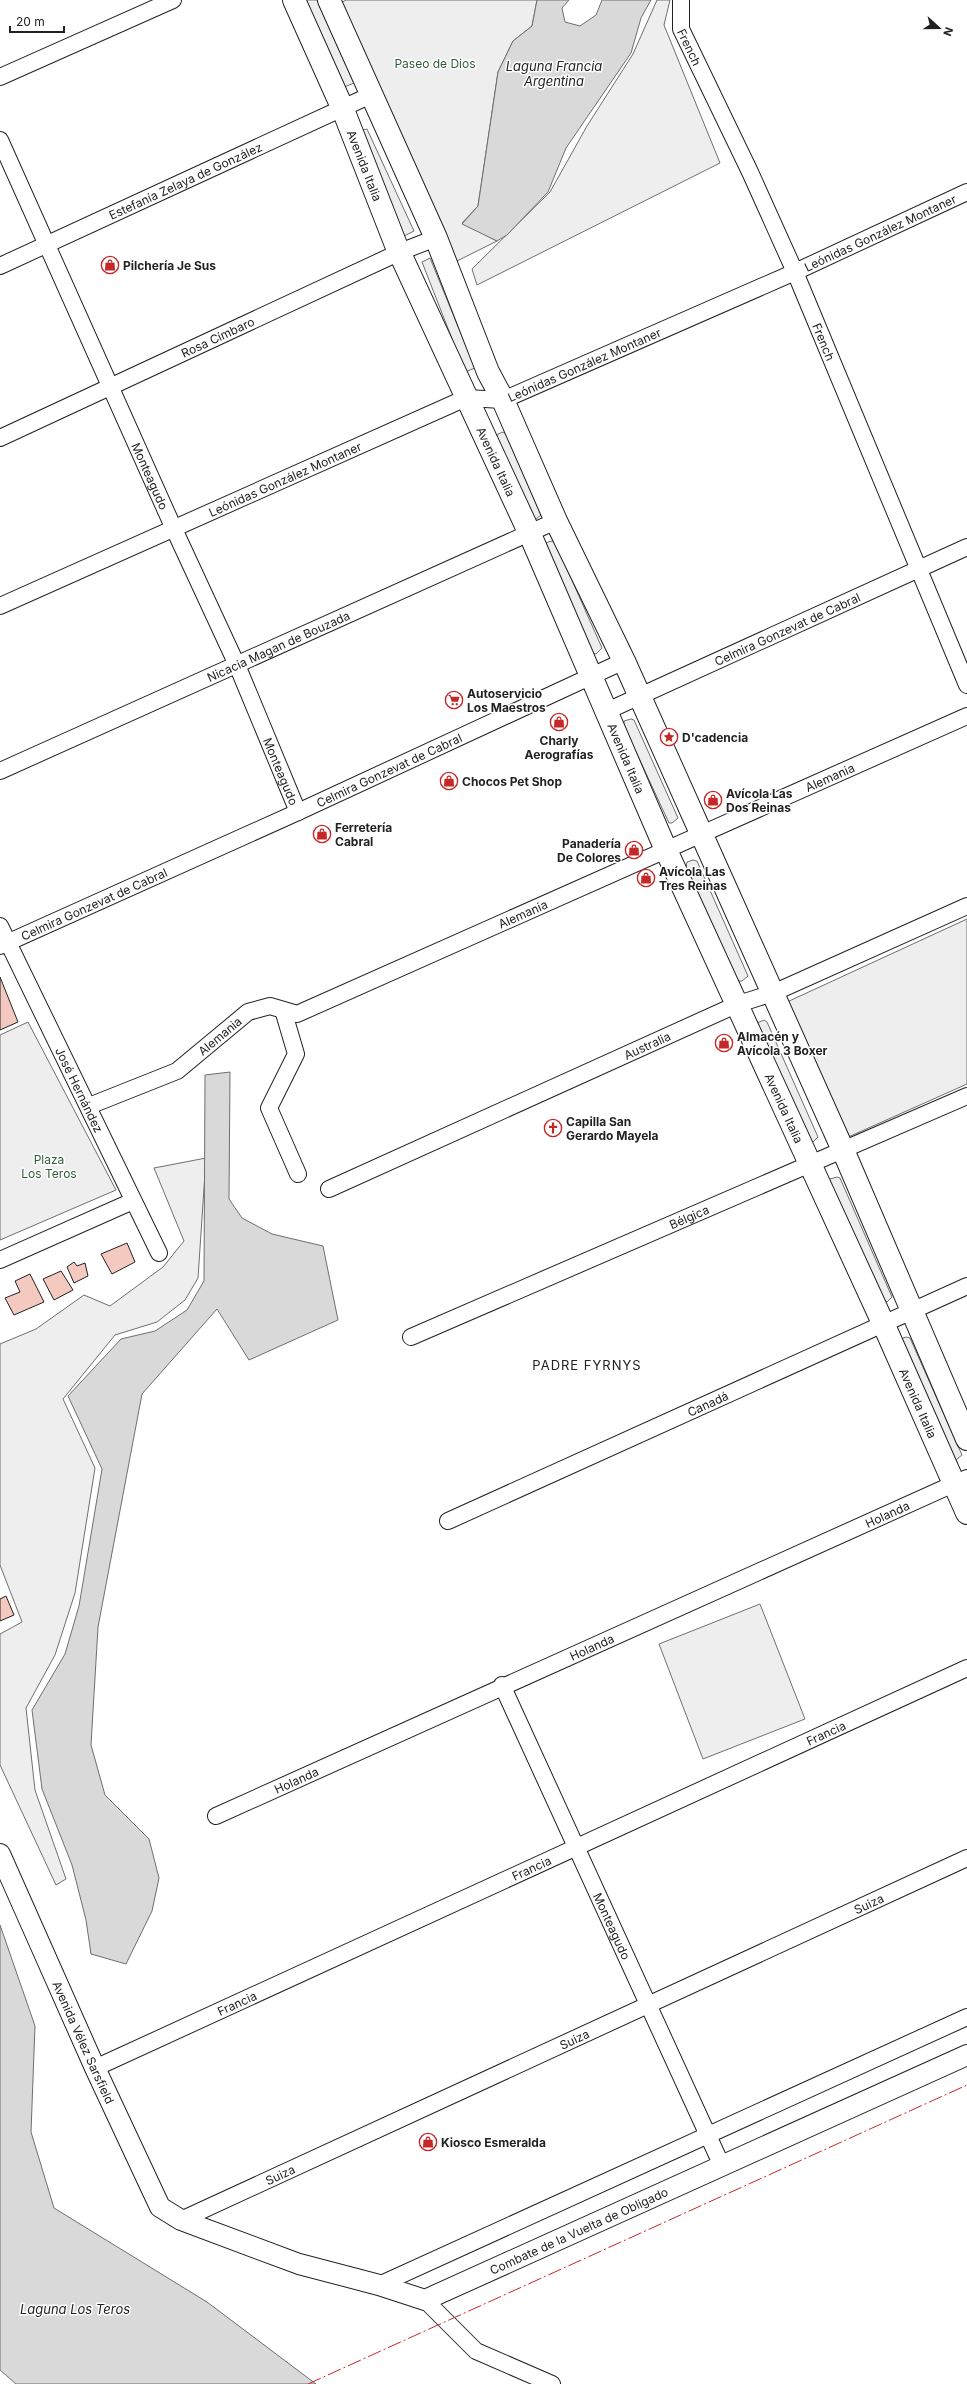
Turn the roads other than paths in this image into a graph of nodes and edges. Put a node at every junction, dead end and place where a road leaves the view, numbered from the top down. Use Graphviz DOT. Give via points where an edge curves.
graph roads {
  1 [pos="173,0"];
  2 [pos="294,0"];
  3 [pos="329,0"];
  4 [pos="680,1"];
  5 [pos="0,77"];
  6 [pos="371,95"];
  7 [pos="342,107"];
  8 [pos="0,140"];
  9 [pos="967,192"];
  10 [pos="436,238"];
  11 [pos="47,244"];
  12 [pos="400,252"];
  13 [pos="0,266"];
  14 [pos="795,272"];
  15 [pos="111,387"];
  16 [pos="466,398"];
  17 [pos="503,400"];
  18 [pos="0,438"];
  19 [pos="556,521"];
  20 [pos="174,529"];
  21 [pos="529,532"];
  22 [pos="967,547"];
  23 [pos="920,569"];
  24 [pos="0,606"];
  25 [pos="624,661"];
  26 [pos="237,665"];
  27 [pos="590,675"];
  28 [pos="967,685"];
  29 [pos="640,698"];
  30 [pos="607,711"];
  31 [pos="967,716"];
  32 [pos="0,771"];
  33 [pos="298,812"];
  34 [pos="702,833"];
  35 [pos="666,850"];
  36 [pos="967,906"];
  37 [pos="0,926"];
  38 [pos="4,945"];
  39 [pos="772,993"];
  40 [pos="738,1004"];
  41 [pos="283,1010"];
  42 [pos="967,1096"];
  43 [pos="88,1106"];
  44 [pos="843,1150"];
  45 [pos="810,1164"];
  46 [pos="298,1174"];
  47 [pos="329,1189"];
  48 [pos="133,1201"];
  49 [pos="159,1253"];
  50 [pos="0,1260"];
  51 [pos="967,1286"];
  52 [pos="911,1310"];
  53 [pos="883,1323"];
  54 [pos="411,1338"];
  55 [pos="967,1439"];
  56 [pos="960,1481"];
  57 [pos="967,1513"];
  58 [pos="448,1521"];
  59 [pos="967,1668"];
  60 [pos="502,1686"];
  61 [pos="216,1816"];
  62 [pos="575,1846"];
  63 [pos="0,1854"];
  64 [pos="967,1858"];
  65 [pos="648,2004"];
  66 [pos="967,2017"];
  67 [pos="967,2055"];
  68 [pos="95,2068"];
  69 [pos="708,2136"];
  70 [pos="722,2166"];
  71 [pos="181,2220"];
  72 [pos="379,2285"];
  73 [pos="425,2300"];
  74 [pos="552,2384"];
  1 -- 5 [label="street"];
  2 -- 7 [label="main road, Avenida Italia"];
  3 -- 6 [label="main road"];
  4 -- 14 [label="street, French" via="681,29"];
  6 -- 7 [label="street, Estefanía Zelaya de González"];
  6 -- 10 [label="main road"];
  7 -- 11 [label="street, Estefanía Zelaya de González"];
  7 -- 12 [label="main road, Avenida Italia"];
  8 -- 11 [label="street, Monteagudo"];
  9 -- 14 [label="street, Leónidas González Montaner"];
  10 -- 12 [label="street, Rosa Címbaro"];
  10 -- 17 [label="main road" via="488,372"];
  11 -- 13 [label="street, Estefanía Zelaya de González"];
  11 -- 15 [label="street, Monteagudo"];
  12 -- 15 [label="street, Rosa Címbaro"];
  12 -- 16 [label="main road, Avenida Italia"];
  14 -- 17 [label="street, Leónidas González Montaner"];
  14 -- 23 [label="street, French"];
  15 -- 18 [label="street, Rosa Címbaro"];
  15 -- 20 [label="street, Monteagudo"];
  16 -- 17 [label="street, Leónidas González Montaner"];
  16 -- 20 [label="street, Leónidas González Montaner"];
  16 -- 21 [label="main road, Avenida Italia"];
  17 -- 19 [label="main road"];
  19 -- 21 [label="street, Nicacia Magan de Bouzada"];
  19 -- 25 [label="main road"];
  20 -- 24 [label="street, Leónidas González Montaner"];
  20 -- 26 [label="street, Monteagudo"];
  21 -- 26 [label="street, Nicacia Magan de Bouzada"];
  21 -- 27 [label="main road, Avenida Italia"];
  22 -- 23 [label="street, Celmira Gonzevat de Cabral"];
  23 -- 28 [label="street, French"];
  23 -- 29 [label="street, Celmira Gonzevat de Cabral"];
  25 -- 27 [label="street, Celmira Gonzevat de Cabral"];
  25 -- 29 [label="main road"];
  26 -- 32 [label="street, Nicacia Magan de Bouzada"];
  26 -- 33 [label="street, Monteagudo"];
  27 -- 30 [label="main road, Avenida Italia"];
  27 -- 33 [label="street, Celmira Gonzevat de Cabral"];
  29 -- 30 [label="street, Celmira Gonzevat de Cabral"];
  29 -- 34 [label="main road"];
  30 -- 35 [label="main road, Avenida Italia"];
  31 -- 34 [label="street, Alemania"];
  33 -- 38 [label="street, Celmira Gonzevat de Cabral"];
  34 -- 35 [label="street, Alemania"];
  34 -- 39 [label="main road"];
  35 -- 40 [label="main road, Avenida Italia"];
  35 -- 41 [label="street, Alemania" via="297,1014"];
  36 -- 39 [label="street, Australia"];
  37 -- 38 [label="street, José Hernández"];
  38 -- 43 [label="street, José Hernández"];
  39 -- 40 [label="street, Australia"];
  39 -- 44 [label="main road"];
  40 -- 45 [label="main road, Avenida Italia"];
  40 -- 47 [label="street, Australia"];
  41 -- 43 [label="street, Alemania" via="270,1006 248,1012 176,1071"];
  41 -- 46 [label="street" via="296,1054 270,1108"];
  42 -- 44 [label="street, Bélgica"];
  43 -- 48 [label="street, José Hernández"];
  44 -- 45 [label="street, Bélgica"];
  44 -- 52 [label="main road"];
  45 -- 53 [label="main road, Avenida Italia"];
  45 -- 54 [label="street, Bélgica"];
  48 -- 49 [label="street, José Hernández"];
  48 -- 50 [label="street"];
  51 -- 52 [label="street, Canadá"];
  52 -- 53 [label="street, Canadá"];
  52 -- 55 [label="main road"];
  53 -- 56 [label="main road, Avenida Italia"];
  53 -- 58 [label="street, Canadá"];
  56 -- 57 [label="main road, Avenida Italia"];
  56 -- 60 [label="street, Holanda"];
  59 -- 62 [label="street, Francia"];
  60 -- 61 [label="street, Holanda"];
  60 -- 62 [label="street, Monteagudo"];
  62 -- 65 [label="street, Monteagudo"];
  62 -- 68 [label="street, Francia"];
  63 -- 68 [label="street, Avenida Vélez Sarsfield"];
  64 -- 65 [label="street, Suiza"];
  65 -- 69 [label="street, Monteagudo"];
  65 -- 71 [label="street, Suiza"];
  66 -- 69 [label="street"];
  67 -- 70 [label="street, Combate de la Vuelta de Obligado"];
  68 -- 71 [label="street, Avenida Vélez Sarsfield" via="160,2207"];
  69 -- 70 [label="street, Monteagudo"];
  69 -- 72 [label="street"];
  70 -- 73 [label="street, Combate de la Vuelta de Obligado"];
  71 -- 72 [label="street" via="299,2264"];
  72 -- 73 [label="street"];
  73 -- 74 [label="street" via="476,2351"];
}
